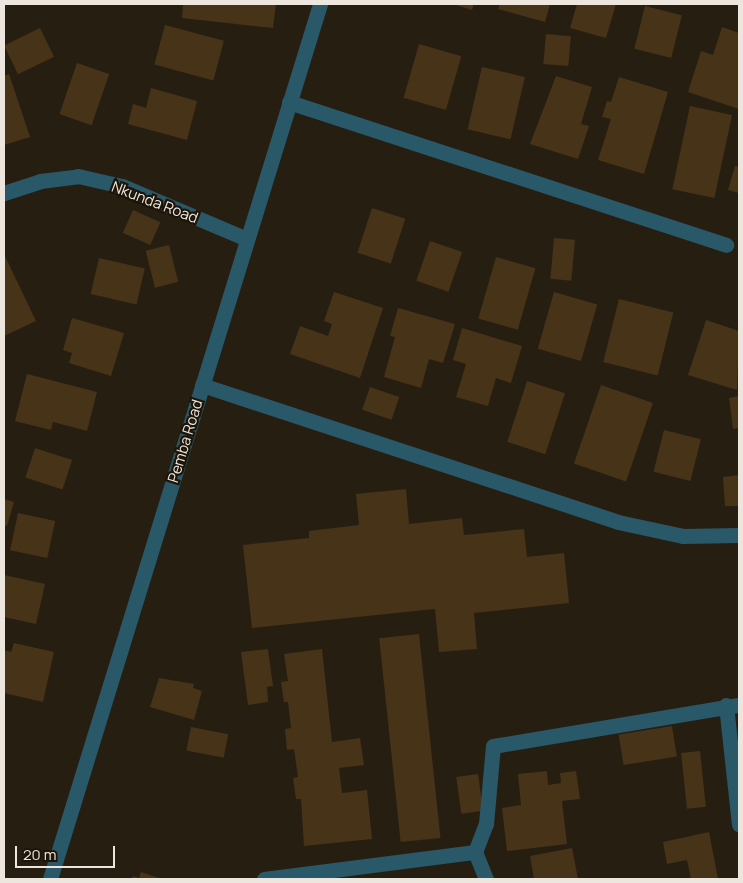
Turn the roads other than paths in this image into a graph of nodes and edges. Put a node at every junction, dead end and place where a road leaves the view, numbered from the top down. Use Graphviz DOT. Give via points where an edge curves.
graph roads {
  1 [pos="320,4"];
  2 [pos="289,102"];
  3 [pos="4,193"];
  4 [pos="247,239"];
  5 [pos="726,245"];
  6 [pos="202,385"];
  7 [pos="739,535"];
  8 [pos="732,705"];
  9 [pos="739,824"];
  10 [pos="475,852"];
  11 [pos="50,879"];
  12 [pos="264,879"];
  13 [pos="486,879"];
  1 -- 2 [label="street, Pemba Road"];
  2 -- 4 [label="street, Pemba Road"];
  2 -- 5 [label="street"];
  3 -- 4 [label="street, Nkunda Road" via="40,181 78,176 122,186"];
  4 -- 6 [label="street, Pemba Road"];
  6 -- 7 [label="street" via="618,522 683,536"];
  6 -- 11 [label="street, Pemba Road"];
  8 -- 9 [label="street"];
  8 -- 10 [label="street" via="493,746 486,824"];
  10 -- 12 [label="street"];
  10 -- 13 [label="street"];
}
